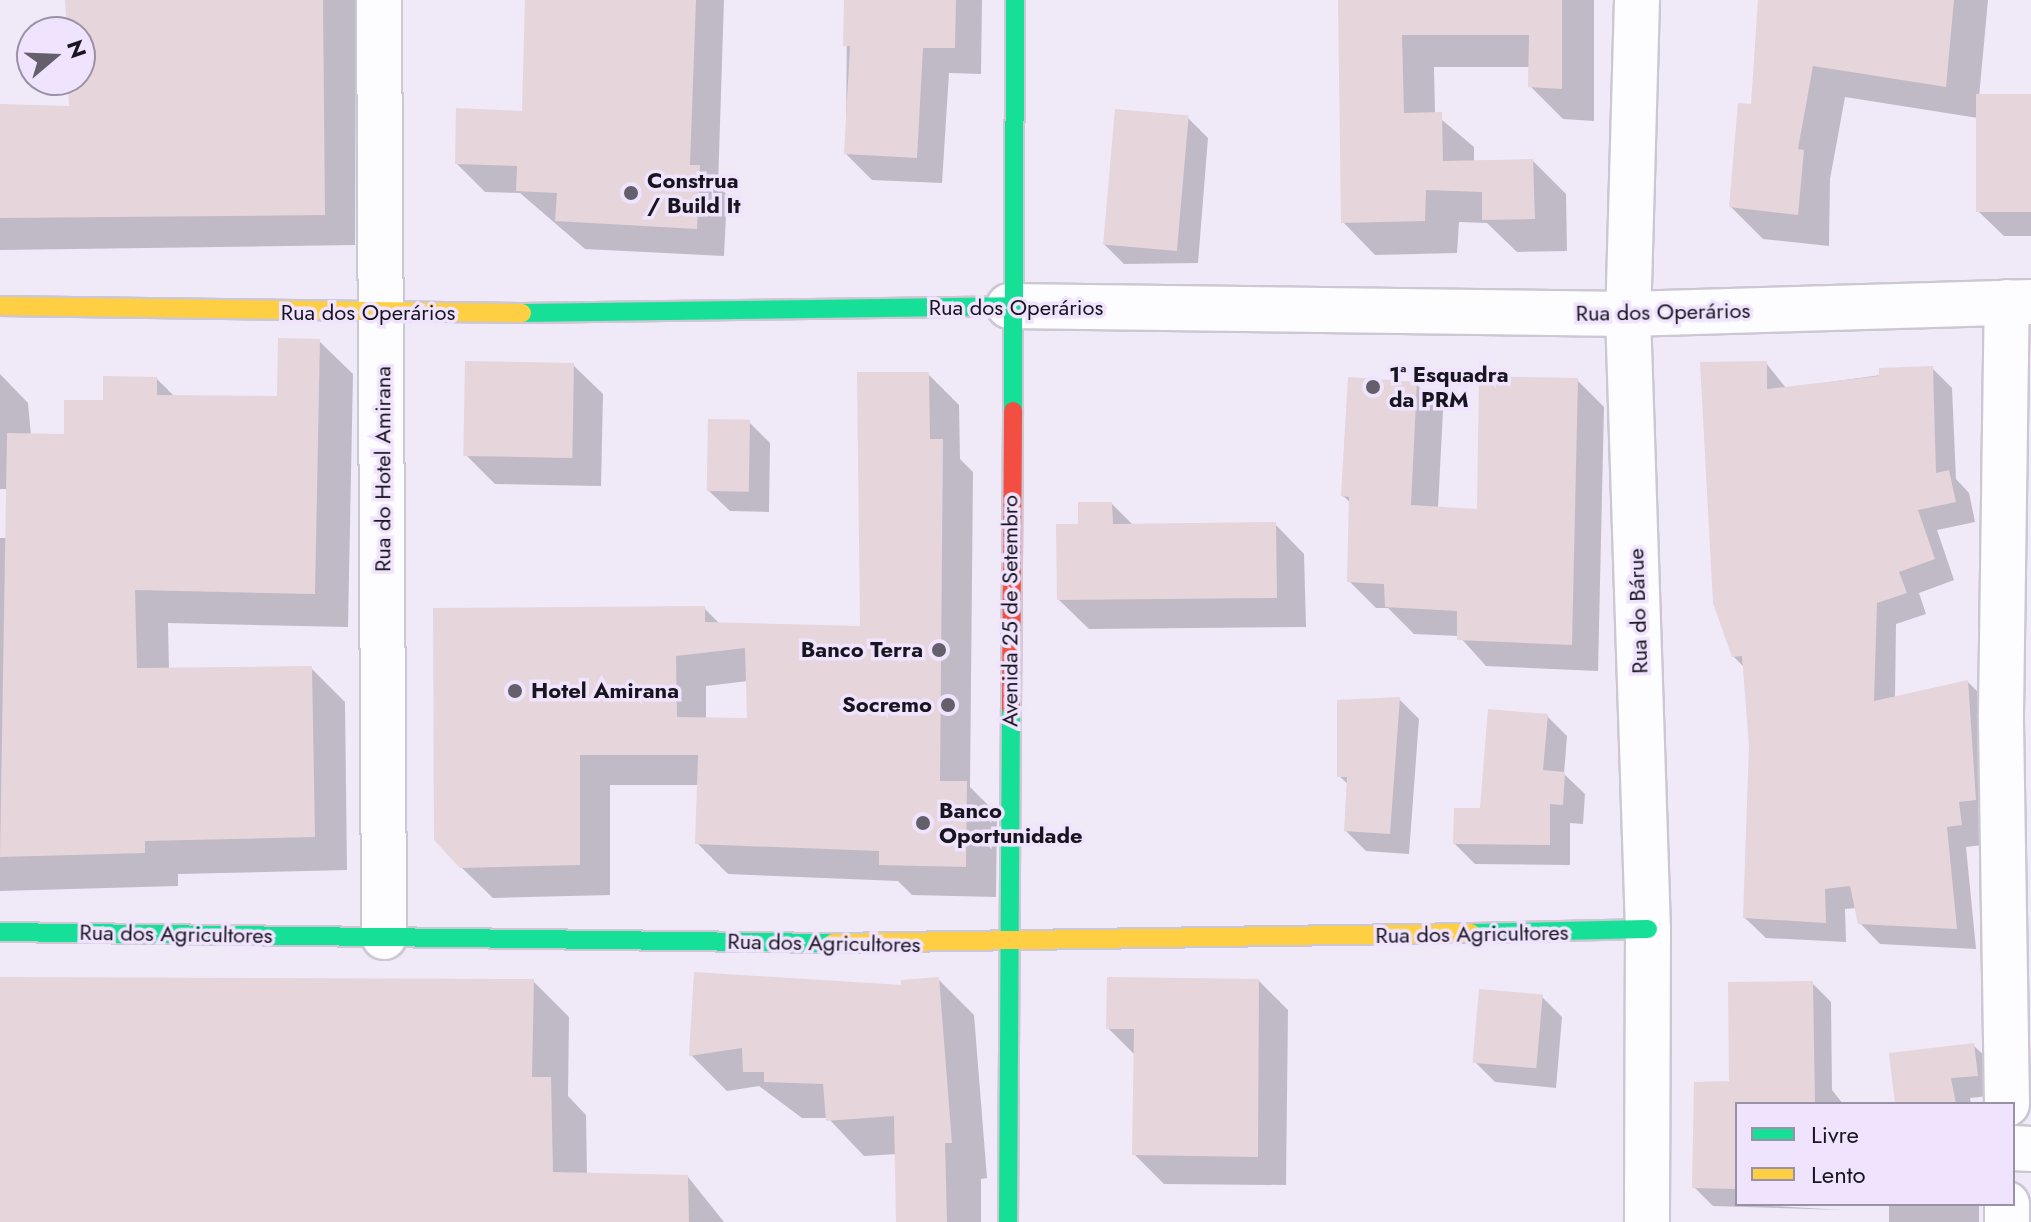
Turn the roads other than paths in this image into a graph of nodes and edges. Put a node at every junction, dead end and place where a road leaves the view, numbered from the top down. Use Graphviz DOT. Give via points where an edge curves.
graph roads {
  1 [pos="379,0"];
  2 [pos="1015,0"];
  3 [pos="1637,0"];
  4 [pos="2019,302"];
  5 [pos="0,306"];
  6 [pos="1009,306"];
  7 [pos="1628,314"];
  8 [pos="382,315"];
  9 [pos="1648,929"];
  10 [pos="0,932"];
  11 [pos="384,937"];
  12 [pos="1011,945"];
  13 [pos="2007,1102"];
  14 [pos="1008,1222"];
  15 [pos="1647,1222"];
  1 -- 8 [label="street, Rua do Hotel Amirana"];
  2 -- 6 [label="street, Avenida 25 de Setembro"];
  3 -- 7 [label="street, Rua do Bárue"];
  4 -- 7 [label="street, Rua dos Operários"];
  4 -- 13 [label="street" via="2001,714"];
  5 -- 8 [label="street, Rua dos Operários"];
  6 -- 7 [label="street, Rua dos Operários"];
  6 -- 8 [label="street, Rua dos Operários"];
  6 -- 12 [label="street, Avenida 25 de Setembro"];
  7 -- 9 [label="street, Rua do Bárue"];
  8 -- 11 [label="street, Rua do Hotel Amirana"];
  9 -- 12 [label="street, Rua dos Agricultores"];
  9 -- 15 [label="street, Rua do Bárue"];
  10 -- 11 [label="street, Rua dos Agricultores"];
  11 -- 12 [label="street, Rua dos Agricultores"];
  12 -- 14 [label="street, Avenida 25 de Setembro"];
}
